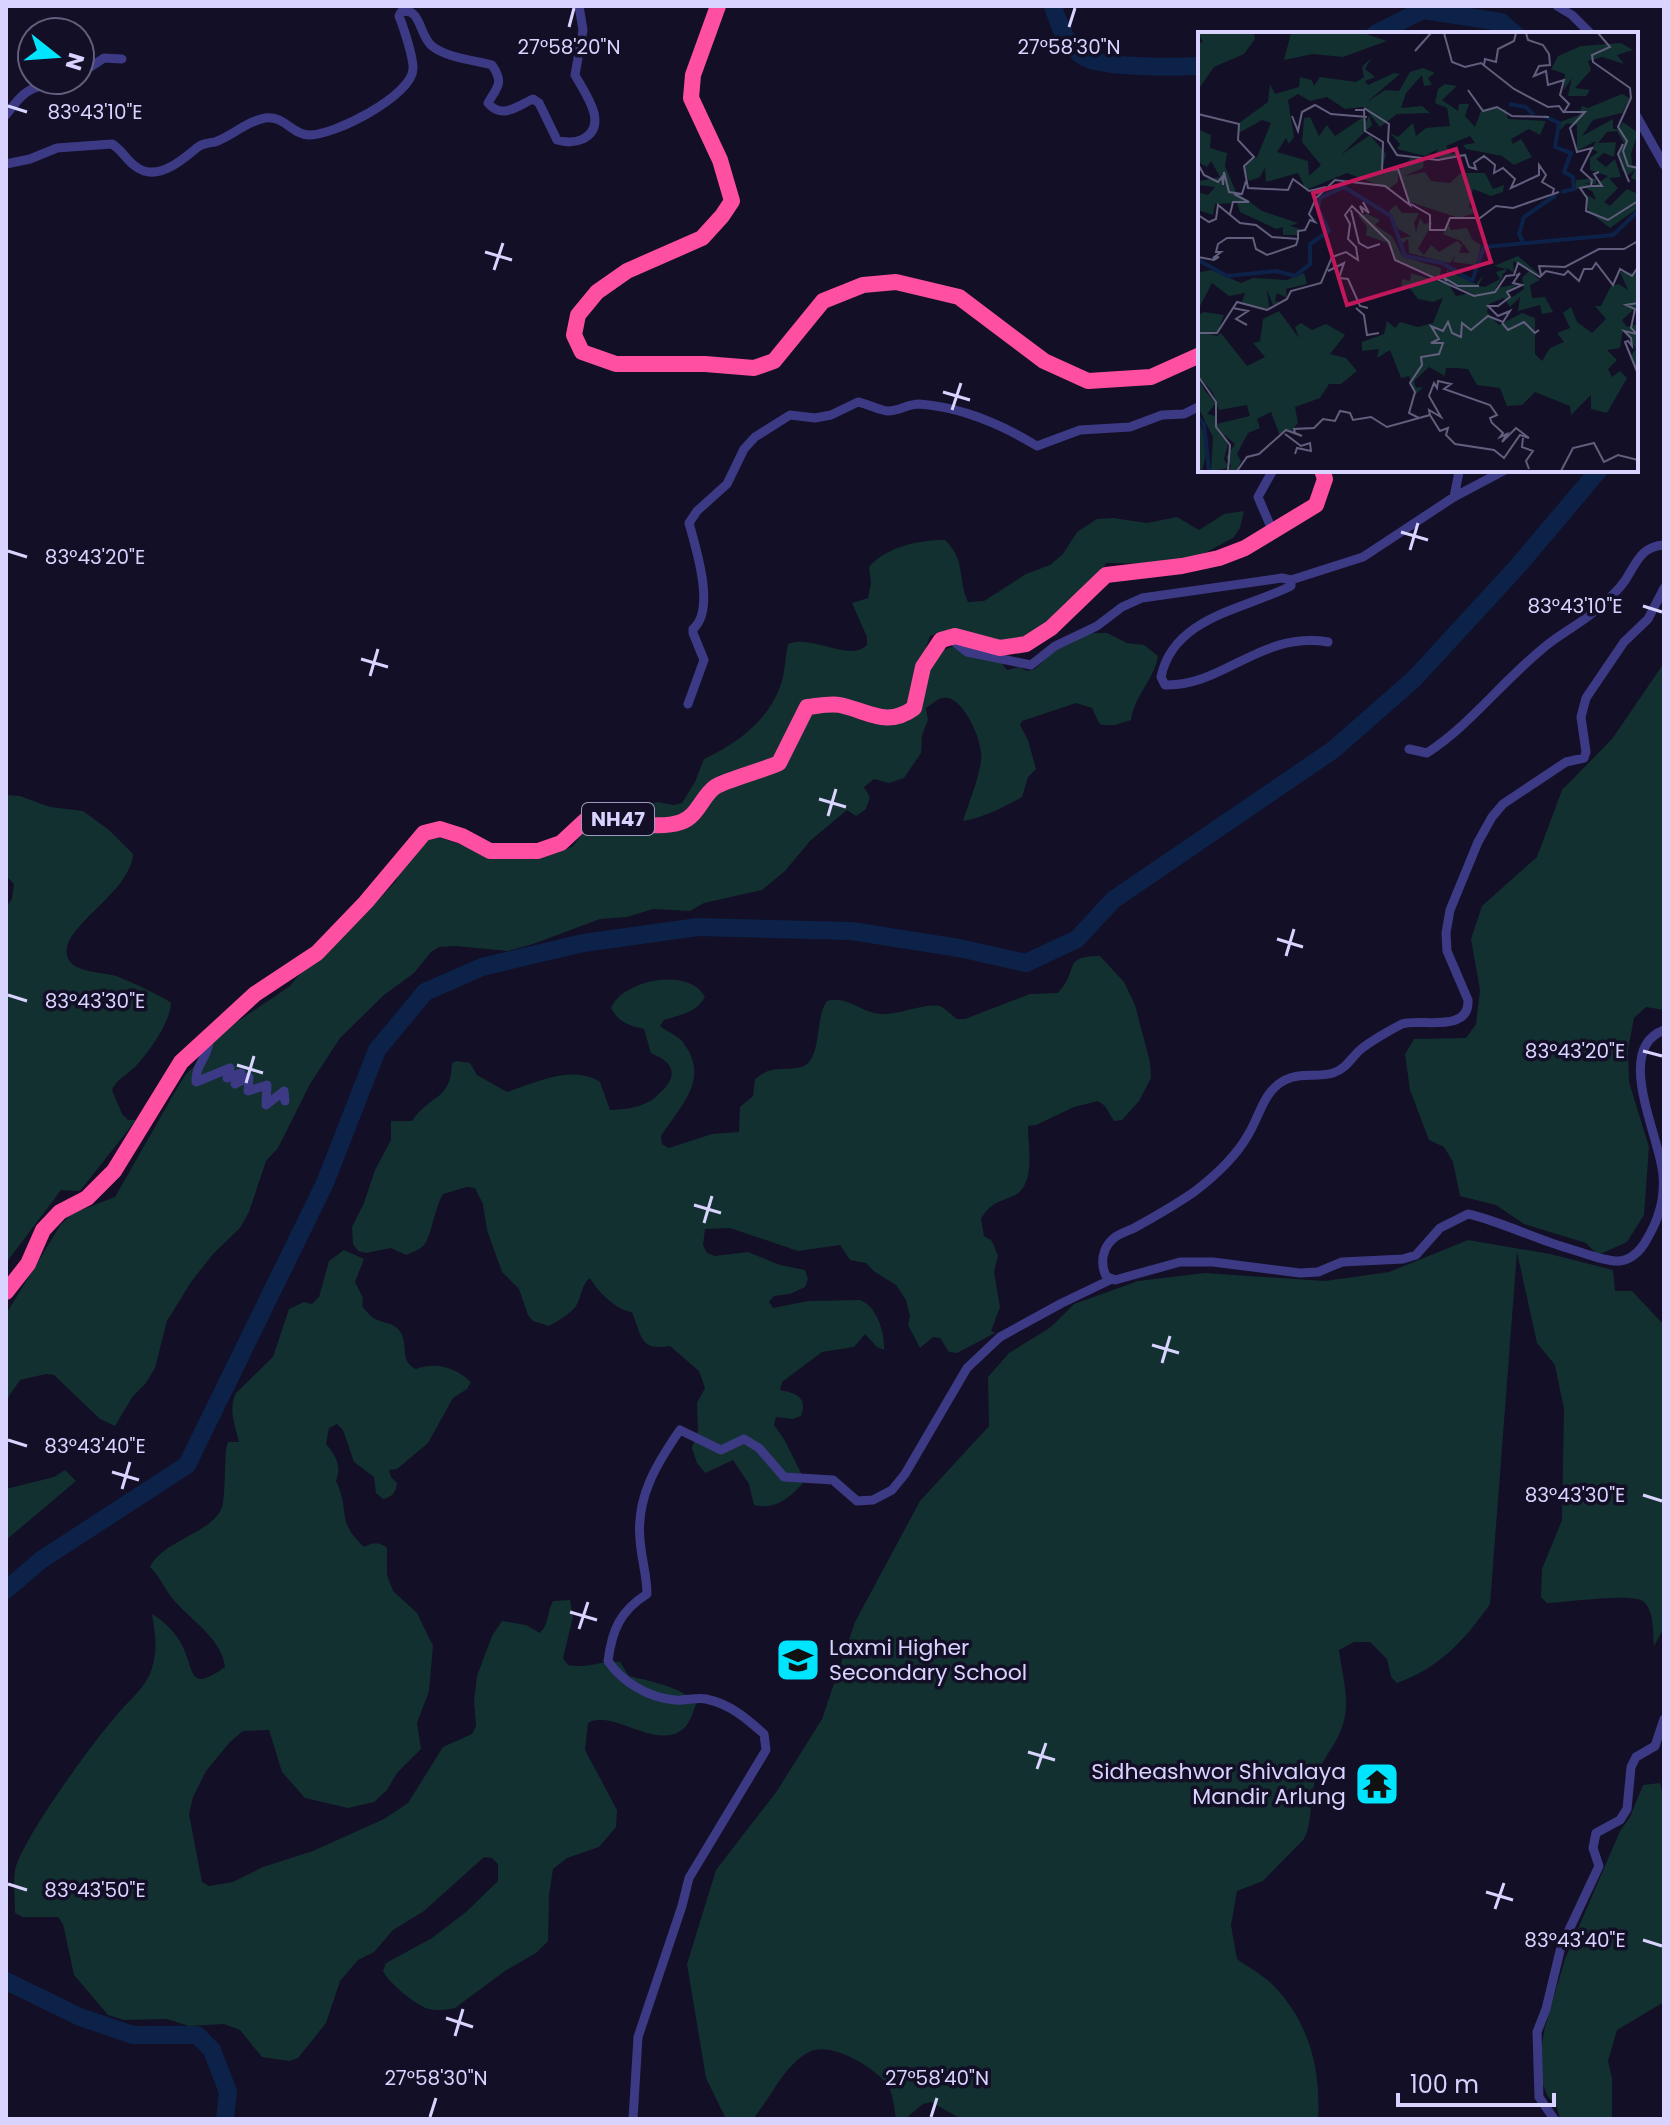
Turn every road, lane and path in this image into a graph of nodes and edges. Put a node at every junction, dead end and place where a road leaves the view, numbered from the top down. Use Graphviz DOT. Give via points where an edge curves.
graph roads {
  1 [pos="579,6"];
  2 [pos="718,6"];
  3 [pos="1557,6"];
  4 [pos="1589,32"];
  5 [pos="122,59"];
  6 [pos="96,63"];
  7 [pos="21,96"];
  8 [pos="6,115"];
  9 [pos="1638,119"];
  10 [pos="9,162"];
  11 [pos="1664,165"];
  12 [pos="1198,356"];
  13 [pos="1198,407"];
  14 [pos="1272,472"];
  15 [pos="1323,472"];
  16 [pos="1459,472"];
  17 [pos="1501,472"];
  18 [pos="1454,497"];
  19 [pos="1273,532"];
  20 [pos="1664,545"];
  21 [pos="1291,580"];
  22 [pos="1664,588"];
  23 [pos="949,638"];
  24 [pos="1328,642"];
  25 [pos="688,704"];
  26 [pos="1409,749"];
  27 [pos="1664,1030"];
  28 [pos="210,1036"];
  29 [pos="285,1101"];
  30 [pos="1112,1279"];
  31 [pos="6,1292"];
  32 [pos="1664,1719"];
  33 [pos="633,2119"];
  34 [pos="1554,2119"];
  1 -- 10 [label="street" via="582,42 575,75 591,99 595,121 588,136 578,141 557,140 533,99 513,109 493,109 488,103 500,84 492,65 432,47 413,12 406,10 399,16 413,69 410,79 398,93 340,129 308,136 285,121 266,117 200,145 156,172 134,165 112,144 57,148"];
  2 -- 12 [label="highway" via="693,75 691,98 720,160 732,201 702,238 627,271 597,292 578,315 574,335 582,352 616,364 754,368 774,361 823,301 863,285 896,282 959,297 1044,361 1088,381 1151,377"];
  3 -- 4 [label="street"];
  5 -- 6 [label="street"];
  7 -- 8 [label="street"];
  9 -- 11 [label="street"];
  13 -- 25 [label="street" via="1130,427 1080,430 1037,446 987,420 936,406 908,404 887,411 858,402 831,415 790,415 755,437 727,484 689,523 704,598 693,633 704,660"];
  14 -- 19 [label="street" via="1258,497"];
  15 -- 19 [label="highway" via="1316,505"];
  16 -- 18 [label="street"];
  17 -- 18 [label="street"];
  18 -- 21 [label="street" via="1363,557"];
  19 -- 23 [label="highway" via="1208,562 1106,575 1051,628 1026,644 1000,648"];
  20 -- 26 [label="street" via="1644,552 1605,602 1534,656 1452,736 1427,753"];
  21 -- 23 [label="street" via="1142,598 1031,665 967,652"];
  21 -- 24 [label="street" via="1291,586 1206,620 1183,638 1163,664 1165,685 1183,686 1273,645 1306,639"];
  22 -- 30 [label="street" via="1648,619 1624,642 1586,698 1581,717 1584,758 1566,762 1503,804 1478,842 1446,933 1447,951 1468,1000 1463,1015 1433,1025 1402,1024 1366,1045 1343,1069 1282,1081 1219,1173 1180,1202 1114,1238 1101,1266"];
  23 -- 28 [label="highway, NH47" via="941,640 923,667 914,708 902,716 880,717 837,704 807,707 779,763 715,787 681,822 650,825 589,817 561,843 538,851 490,851 440,829 424,833 317,953 255,994"];
  27 -- 30 [label="street" via="1644,1046 1639,1072 1659,1150 1662,1202 1655,1226 1631,1258 1617,1261 1586,1253 1468,1214 1440,1228 1416,1255 1403,1259 1342,1262 1300,1273 1180,1262"];
  28 -- 29 [label="street" via="195,1070 196,1082 230,1068 227,1078 241,1073 235,1084 249,1077 248,1091 267,1085 266,1105 284,1091"];
  28 -- 31 [label="highway, NH47" via="181,1062 114,1171 43,1230 28,1264"];
  30 -- 33 [label="street" via="1000,1337 955,1385 905,1474 892,1490 873,1500 857,1501 833,1480 784,1477 744,1439 721,1450 680,1430 665,1451 640,1505 647,1594 617,1621 608,1661 617,1674 657,1697 702,1698 744,1715 764,1734 766,1750 689,1878 638,2037"];
  32 -- 34 [label="street" via="1655,1746 1636,1757 1631,1767 1627,1809 1620,1820 1596,1833 1593,1848 1599,1866 1561,1947 1537,2032 1539,2097"];
}
